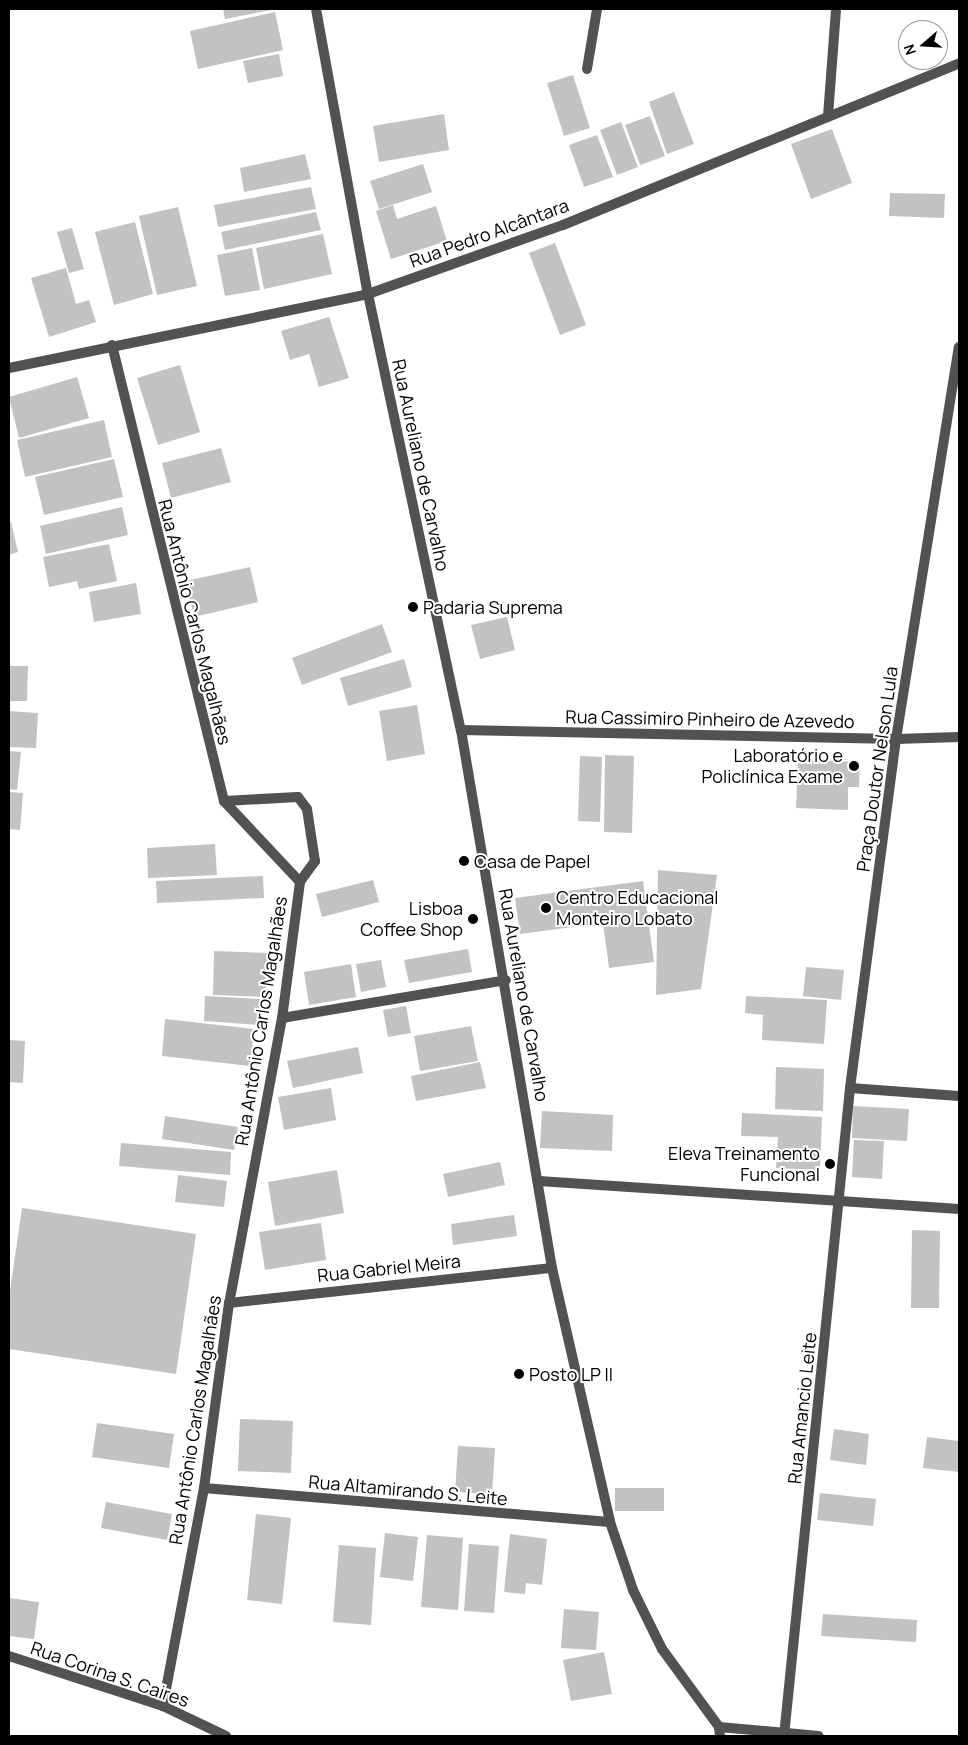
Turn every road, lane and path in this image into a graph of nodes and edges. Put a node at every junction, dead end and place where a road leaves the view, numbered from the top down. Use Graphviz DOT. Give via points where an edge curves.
graph roads {
  1 [pos="316,9"];
  2 [pos="597,9"];
  3 [pos="836,9"];
  4 [pos="959,63"];
  5 [pos="587,69"];
  6 [pos="828,116"];
  7 [pos="368,294"];
  8 [pos="112,346"];
  9 [pos="959,347"];
  10 [pos="9,368"];
  11 [pos="461,730"];
  12 [pos="959,736"];
  13 [pos="896,740"];
  14 [pos="224,801"];
  15 [pos="300,882"];
  16 [pos="506,980"];
  17 [pos="282,1018"];
  18 [pos="850,1088"];
  19 [pos="959,1096"];
  20 [pos="539,1181"];
  21 [pos="840,1199"];
  22 [pos="959,1209"];
  23 [pos="552,1268"];
  24 [pos="229,1303"];
  25 [pos="204,1488"];
  26 [pos="610,1522"];
  27 [pos="9,1656"];
  28 [pos="163,1706"];
  29 [pos="719,1732"];
  30 [pos="784,1734"];
  31 [pos="226,1736"];
  32 [pos="819,1736"];
  1 -- 7 [label="street, Rua Aureliano de Carvalho"];
  2 -- 5 [label="street"];
  3 -- 6 [label="street"];
  4 -- 6 [label="street, Rua Pedro Alcântara"];
  6 -- 7 [label="street, Rua Pedro Alcântara" via="563,225"];
  7 -- 8 [label="street, Rua Pedro Alcântara"];
  7 -- 11 [label="street, Rua Aureliano de Carvalho"];
  8 -- 10 [label="street, Rua Pedro Alcântara"];
  8 -- 14 [label="street, Rua Antônio Carlos Magalhães"];
  9 -- 13 [label="street, Praça Doutor Nelson Lula"];
  11 -- 13 [label="street, Rua Cassimiro Pinheiro de Azevedo"];
  11 -- 16 [label="street, Rua Aureliano de Carvalho"];
  12 -- 13 [label="street, Rua Cassimiro Pinheiro de Azevedo"];
  13 -- 18 [label="street, Praça Doutor Nelson Lula"];
  14 -- 15 [label="street, Rua Antônio Carlos Magalhães"];
  14 -- 15 [label="street" via="298,797 307,809 314,861"];
  15 -- 17 [label="street, Rua Antônio Carlos Magalhães"];
  16 -- 17 [label="street"];
  16 -- 20 [label="street, Rua Aureliano de Carvalho"];
  17 -- 24 [label="street, Rua Antônio Carlos Magalhães"];
  18 -- 19 [label="street"];
  18 -- 21 [label="street, Rua Amancio Leite"];
  20 -- 21 [label="street"];
  20 -- 23 [label="street, Rua Aureliano de Carvalho"];
  21 -- 22 [label="street"];
  21 -- 30 [label="street, Rua Amancio Leite"];
  23 -- 24 [label="street, Rua Gabriel Meira"];
  23 -- 26 [label="street, Rua Aureliano de Carvalho"];
  24 -- 25 [label="street, Rua Antônio Carlos Magalhães"];
  25 -- 26 [label="street, Rua Altamirando S. Leite"];
  25 -- 28 [label="street, Rua Antônio Carlos Magalhães"];
  26 -- 29 [label="street, Rua Aureliano de Carvalho" via="633,1590 662,1649"];
  27 -- 28 [label="street, Rua Corina S. Caires"];
  28 -- 31 [label="street, Rua Corina S. Caires"];
  29 -- 30 [label="street"];
  30 -- 32 [label="street"];
}
